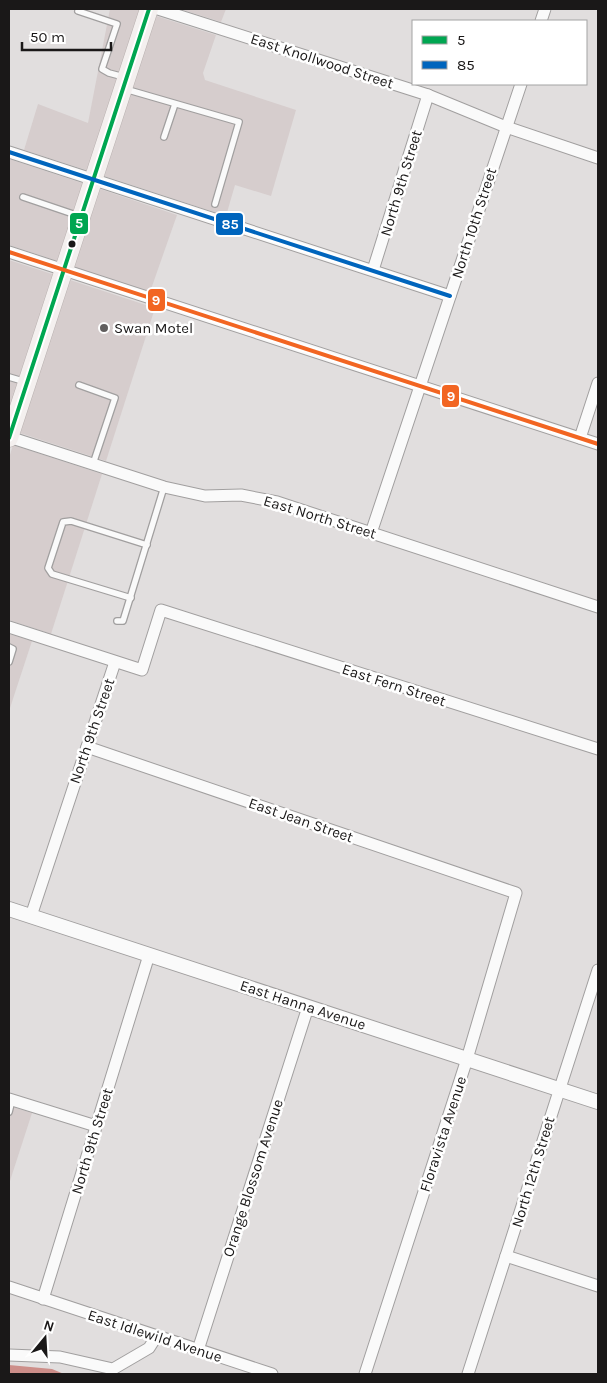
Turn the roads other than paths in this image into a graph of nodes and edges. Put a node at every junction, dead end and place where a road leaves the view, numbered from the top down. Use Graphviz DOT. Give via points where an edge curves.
graph roads {
  1 [pos="79,9"];
  2 [pos="149,9"];
  3 [pos="158,9"];
  4 [pos="125,83"];
  5 [pos="520,85"];
  6 [pos="428,95"];
  7 [pos="175,104"];
  8 [pos="506,127"];
  9 [pos="164,137"];
  10 [pos="9,152"];
  11 [pos="598,158"];
  12 [pos="93,179"];
  13 [pos="23,197"];
  14 [pos="215,204"];
  15 [pos="81,217"];
  16 [pos="9,252"];
  17 [pos="373,270"];
  18 [pos="63,271"];
  19 [pos="450,296"];
  20 [pos="9,376"];
  21 [pos="27,382"];
  22 [pos="598,384"];
  23 [pos="79,386"];
  24 [pos="420,387"];
  25 [pos="9,437"];
  26 [pos="580,438"];
  27 [pos="598,444"];
  28 [pos="94,464"];
  29 [pos="164,486"];
  30 [pos="371,533"];
  31 [pos="146,544"];
  32 [pos="130,598"];
  33 [pos="598,607"];
  34 [pos="190,620"];
  35 [pos="118,621"];
  36 [pos="9,627"];
  37 [pos="9,647"];
  38 [pos="9,662"];
  39 [pos="115,662"];
  40 [pos="87,747"];
  41 [pos="598,749"];
  42 [pos="516,893"];
  43 [pos="9,909"];
  44 [pos="31,916"];
  45 [pos="149,955"];
  46 [pos="598,970"];
  47 [pos="308,1007"];
  48 [pos="467,1059"];
  49 [pos="559,1089"];
  50 [pos="10,1099"];
  51 [pos="598,1102"];
  52 [pos="9,1112"];
  53 [pos="96,1126"];
  54 [pos="506,1256"];
  55 [pos="598,1286"];
  56 [pos="9,1287"];
  57 [pos="43,1299"];
  58 [pos="156,1337"];
  59 [pos="198,1350"];
  60 [pos="9,1355"];
  61 [pos="113,1372"];
  62 [pos="272,1374"];
  63 [pos="365,1374"];
  64 [pos="468,1374"];
  1 -- 4 [label="lane" via="117,24 102,68"];
  2 -- 4 [label="main road"];
  3 -- 6 [label="street, East Knollwood Street"];
  4 -- 7 [label="lane"];
  4 -- 12 [label="main road"];
  5 -- 8 [label="street, North 10th Street"];
  6 -- 8 [label="street, East Knollwood Street"];
  6 -- 17 [label="street, North 9th Street"];
  7 -- 9 [label="lane"];
  7 -- 14 [label="lane" via="239,122"];
  8 -- 11 [label="street, East Knollwood Street"];
  8 -- 19 [label="street, North 10th Street"];
  10 -- 12 [label="street"];
  12 -- 15 [label="main road"];
  12 -- 17 [label="street"];
  13 -- 15 [label="lane"];
  15 -- 18 [label="main road"];
  16 -- 18 [label="street"];
  17 -- 19 [label="street"];
  18 -- 21 [label="main road"];
  18 -- 24 [label="street"];
  19 -- 24 [label="street, North 10th Street"];
  20 -- 21 [label="lane"];
  21 -- 25 [label="main road"];
  22 -- 26 [label="street"];
  23 -- 28 [label="lane" via="115,398"];
  24 -- 26 [label="street"];
  24 -- 30 [label="street, North 10th Street"];
  25 -- 28 [label="street, East North Street"];
  26 -- 27 [label="street"];
  28 -- 29 [label="street, East North Street"];
  29 -- 30 [label="street, East North Street" via="205,496 241,495 276,502"];
  29 -- 31 [label="lane"];
  30 -- 33 [label="street, East North Street"];
  31 -- 32 [label="lane"];
  31 -- 32 [label="lane" via="71,520 63,522 48,568 52,574"];
  32 -- 35 [label="lane" via="124,621"];
  34 -- 39 [label="street, North 9th Street" via="161,610 142,670"];
  34 -- 41 [label="street, East Fern Street"];
  36 -- 39 [label="street"];
  37 -- 38 [label="lane" via="13,649"];
  39 -- 40 [label="street, North 9th Street"];
  40 -- 42 [label="street, East Jean Street"];
  40 -- 44 [label="street, North 9th Street"];
  42 -- 48 [label="street, Floravista Avenue"];
  43 -- 44 [label="street, East Hanna Avenue"];
  44 -- 45 [label="street, East Hanna Avenue"];
  45 -- 47 [label="street, East Hanna Avenue"];
  45 -- 53 [label="street, North 9th Street"];
  46 -- 49 [label="street, North 12th Street"];
  47 -- 48 [label="street, East Hanna Avenue"];
  47 -- 59 [label="street, Orange Blossom Avenue"];
  48 -- 49 [label="street, East Hanna Avenue"];
  48 -- 63 [label="street, Floravista Avenue"];
  49 -- 51 [label="street, East Hanna Avenue"];
  49 -- 54 [label="street, North 12th Street"];
  50 -- 52 [label="lane"];
  50 -- 53 [label="street"];
  53 -- 57 [label="street, North 9th Street"];
  54 -- 55 [label="street"];
  54 -- 64 [label="street, North 12th Street"];
  56 -- 57 [label="street, East Idlewild Avenue"];
  57 -- 58 [label="street, East Idlewild Avenue"];
  58 -- 59 [label="street, East Idlewild Avenue"];
  58 -- 61 [label="street" via="149,1348"];
  59 -- 62 [label="street, East Idlewild Avenue"];
  60 -- 61 [label="street" via="60,1357"];
}
